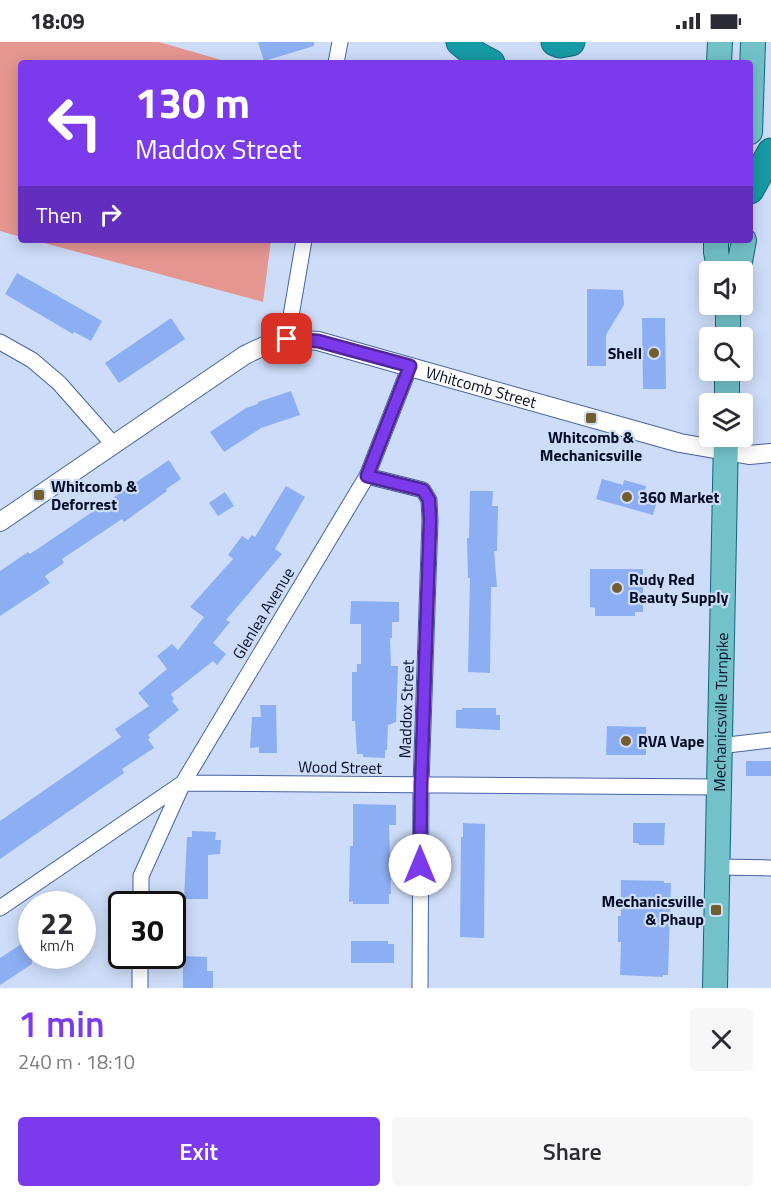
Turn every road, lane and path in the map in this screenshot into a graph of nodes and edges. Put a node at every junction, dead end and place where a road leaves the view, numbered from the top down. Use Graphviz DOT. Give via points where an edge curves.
graph roads {
  1 [pos="340,42"];
  2 [pos="460,42"];
  3 [pos="555,42"];
  4 [pos="571,42"];
  5 [pos="720,42"];
  6 [pos="753,42"];
  7 [pos="337,60"];
  8 [pos="485,60"];
  9 [pos="719,60"];
  10 [pos="752,60"];
  11 [pos="771,152"];
  12 [pos="753,185"];
  13 [pos="303,243"];
  14 [pos="716,243"];
  15 [pos="743,243"];
  16 [pos="718,261"];
  17 [pos="740,261"];
  18 [pos="287,339"];
  19 [pos="0,342"];
  20 [pos="410,366"];
  21 [pos="699,443"];
  22 [pos="113,444"];
  23 [pos="726,447"];
  24 [pos="732,447"];
  25 [pos="771,453"];
  26 [pos="367,476"];
  27 [pos="0,522"];
  28 [pos="771,740"];
  29 [pos="719,746"];
  30 [pos="183,783"];
  31 [pos="421,785"];
  32 [pos="718,787"];
  33 [pos="717,867"];
  34 [pos="771,868"];
  35 [pos="141,891"];
  36 [pos="0,908"];
  37 [pos="140,969"];
  38 [pos="140,988"];
  39 [pos="420,988"];
  40 [pos="715,988"];
  1 -- 7 [label="street"];
  2 -- 8 [label="highway"];
  3 -- 4 [label="highway"];
  5 -- 9 [label="main road"];
  6 -- 10 [label="main road"];
  11 -- 12 [label="highway"];
  13 -- 18 [label="street"];
  14 -- 16 [label="main road"];
  15 -- 17 [label="main road"];
  18 -- 20 [label="street, Whitcomb Street" via="318,341"];
  18 -- 22 [label="street, Whitcomb Street" via="245,355"];
  19 -- 22 [label="street" via="32,360 60,383"];
  20 -- 21 [label="street, Whitcomb Street" via="680,443"];
  20 -- 26 [label="street, Glenlea Avenue"];
  22 -- 27 [label="street, Whitcomb Street"];
  23 -- 29 [label="main road, Mechanicsville Turnpike"];
  24 -- 25 [label="street, Whitcomb Street" via="749,455"];
  26 -- 30 [label="street, Glenlea Avenue"];
  26 -- 31 [label="street, Maddox Street" via="423,490 429,500"];
  28 -- 29 [label="street"];
  29 -- 32 [label="main road, Mechanicsville Turnpike"];
  30 -- 31 [label="street, Wood Street"];
  30 -- 35 [label="street, Glenlea Avenue" via="141,876"];
  30 -- 36 [label="street"];
  31 -- 32 [label="street, Wood Street"];
  31 -- 39 [label="street, Maddox Street"];
  32 -- 33 [label="main road, Mechanicsville Turnpike"];
  33 -- 34 [label="street"];
  33 -- 40 [label="main road, Mechanicsville Turnpike"];
  37 -- 38 [label="street"];
}
